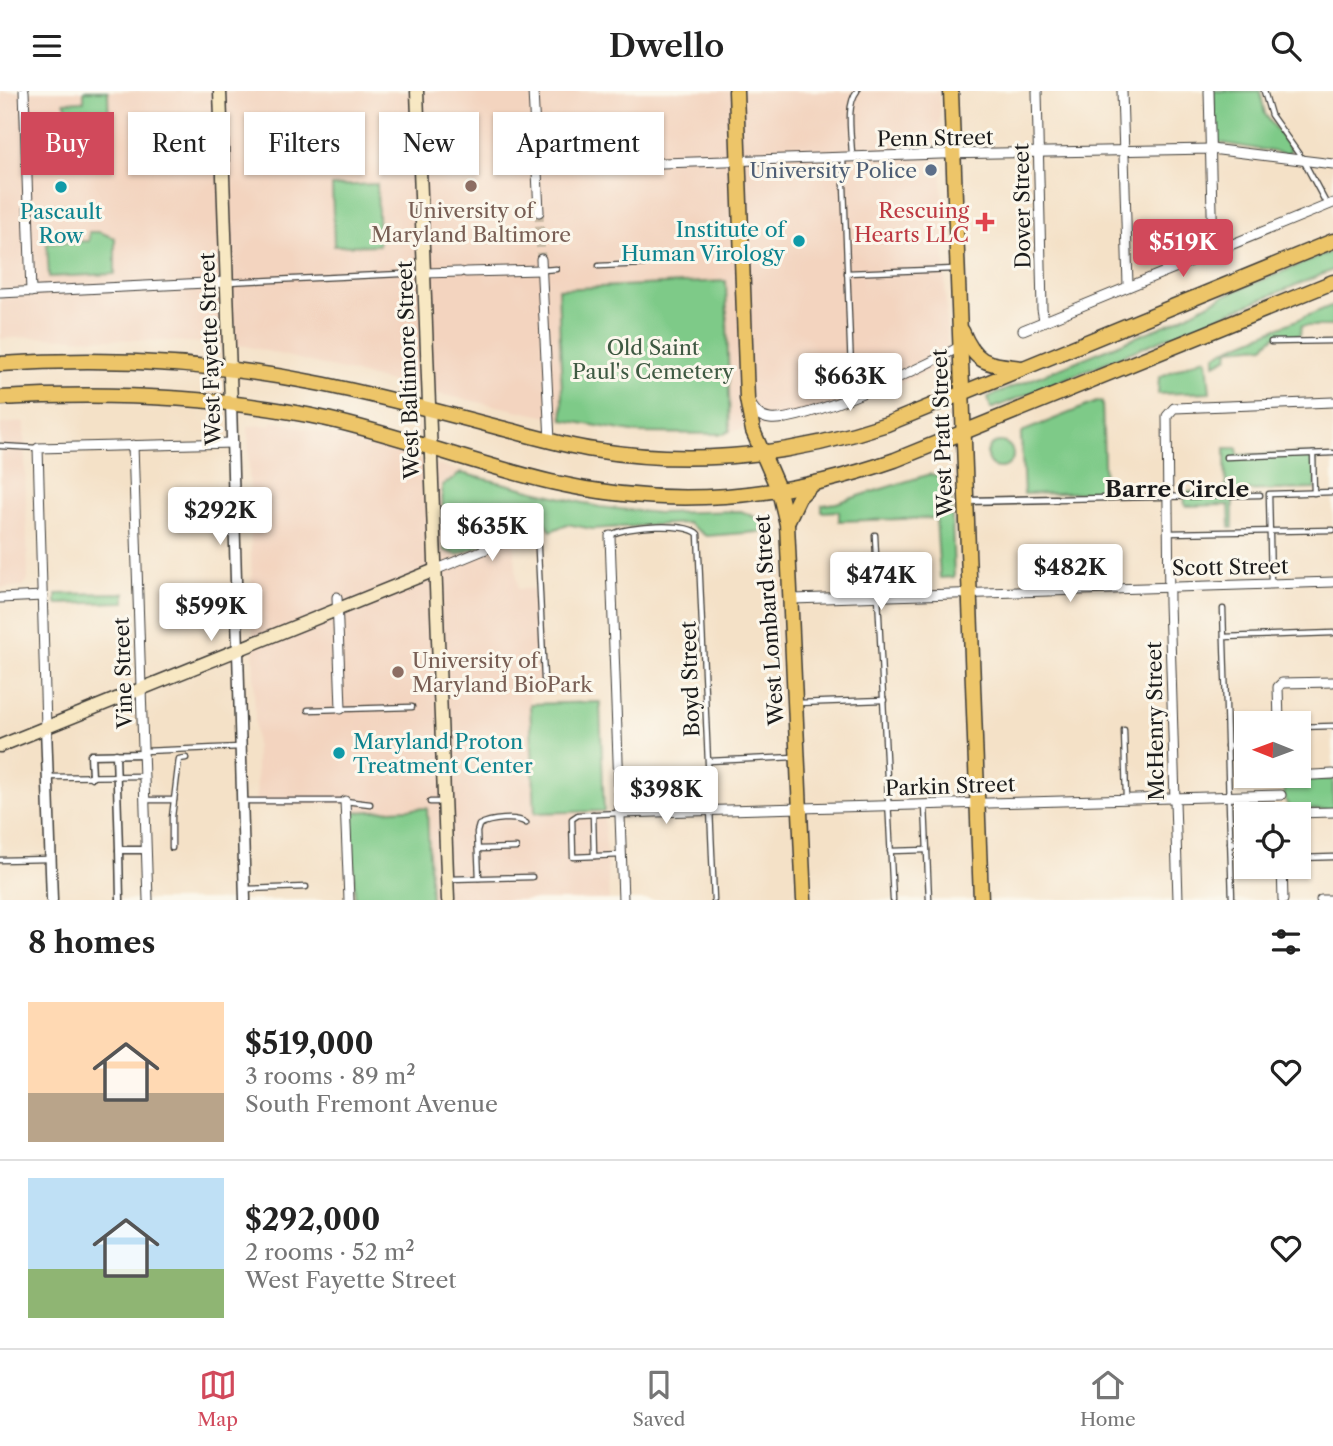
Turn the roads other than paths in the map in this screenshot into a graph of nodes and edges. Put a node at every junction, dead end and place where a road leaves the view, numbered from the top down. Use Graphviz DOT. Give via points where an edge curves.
graph roads {
  1 [pos="24,91"];
  2 [pos="220,91"];
  3 [pos="417,91"];
  4 [pos="533,91"];
  5 [pos="736,91"];
  6 [pos="856,91"];
  7 [pos="951,91"];
  8 [pos="1037,91"];
  9 [pos="1122,91"];
  10 [pos="1209,91"];
  11 [pos="1264,91"];
  12 [pos="534,112"];
  13 [pos="1211,149"];
  14 [pos="1123,152"];
  15 [pos="954,154"];
  16 [pos="1039,154"];
  17 [pos="848,157"];
  18 [pos="1303,160"];
  19 [pos="738,161"];
  20 [pos="664,163"];
  21 [pos="1333,164"];
  22 [pos="537,175"];
  23 [pos="1330,205"];
  24 [pos="539,212"];
  25 [pos="1333,241"];
  26 [pos="1213,251"];
  27 [pos="644,264"];
  28 [pos="541,265"];
  29 [pos="599,266"];
  30 [pos="556,269"];
  31 [pos="957,269"];
  32 [pos="424,273"];
  33 [pos="847,273"];
  34 [pos="227,282"];
  35 [pos="1333,282"];
  36 [pos="1128,285"];
  37 [pos="31,292"];
  38 [pos="0,293"];
  39 [pos="1044,320"];
  40 [pos="959,325"];
  41 [pos="1023,330"];
  42 [pos="1333,341"];
  43 [pos="1271,342"];
  44 [pos="960,346"];
  45 [pos="0,363"];
  46 [pos="230,368"];
  47 [pos="1023,368"];
  48 [pos="961,393"];
  49 [pos="852,396"];
  50 [pos="0,398"];
  51 [pos="747,399"];
  52 [pos="1333,402"];
  53 [pos="231,403"];
  54 [pos="429,409"];
  55 [pos="963,433"];
  56 [pos="550,440"];
  57 [pos="233,443"];
  58 [pos="133,445"];
  59 [pos="0,446"];
  60 [pos="38,448"];
  61 [pos="430,449"];
  62 [pos="762,453"];
  63 [pos="1333,453"];
  64 [pos="1313,454"];
  65 [pos="1226,457"];
  66 [pos="812,484"];
  67 [pos="779,491"];
  68 [pos="1333,492"];
  69 [pos="1314,493"];
  70 [pos="1260,495"];
  71 [pos="1169,497"];
  72 [pos="1056,499"];
  73 [pos="965,501"];
  74 [pos="787,524"];
  75 [pos="537,528"];
  76 [pos="1333,530"];
  77 [pos="1270,532"];
  78 [pos="1170,533"];
  79 [pos="875,535"];
  80 [pos="611,536"];
  81 [pos="435,570"];
  82 [pos="1333,582"];
  83 [pos="1270,584"];
  84 [pos="1171,586"];
  85 [pos="969,593"];
  86 [pos="43,596"];
  87 [pos="878,597"];
  88 [pos="0,598"];
  89 [pos="792,599"];
  90 [pos="337,604"];
  91 [pos="1223,609"];
  92 [pos="1333,633"];
  93 [pos="1224,637"];
  94 [pos="238,650"];
  95 [pos="544,679"];
  96 [pos="1333,682"];
  97 [pos="141,689"];
  98 [pos="884,701"];
  99 [pos="796,703"];
  100 [pos="412,707"];
  101 [pos="341,709"];
  102 [pos="308,710"];
  103 [pos="1279,711"];
  104 [pos="1333,726"];
  105 [pos="46,727"];
  106 [pos="1311,727"];
  107 [pos="1124,730"];
  108 [pos="0,746"];
  109 [pos="1227,746"];
  110 [pos="1234,746"];
  111 [pos="241,747"];
  112 [pos="143,752"];
  113 [pos="116,754"];
  114 [pos="799,757"];
  115 [pos="186,758"];
  116 [pos="709,761"];
  117 [pos="1333,774"];
  118 [pos="1311,775"];
  119 [pos="144,776"];
  120 [pos="48,777"];
  121 [pos="92,777"];
  122 [pos="117,777"];
  123 [pos="1281,788"];
  124 [pos="1281,795"];
  125 [pos="1229,797"];
  126 [pos="1174,798"];
  127 [pos="1126,799"];
  128 [pos="144,800"];
  129 [pos="174,800"];
  130 [pos="242,801"];
  131 [pos="345,801"];
  132 [pos="430,802"];
  133 [pos="444,802"];
  134 [pos="1281,802"];
  135 [pos="977,803"];
  136 [pos="370,804"];
  137 [pos="925,805"];
  138 [pos="888,806"];
  139 [pos="800,808"];
  140 [pos="711,810"];
  141 [pos="1333,812"];
  142 [pos="620,813"];
  143 [pos="1311,813"];
  144 [pos="593,814"];
  145 [pos="526,823"];
  146 [pos="1230,843"];
  147 [pos="1234,843"];
  148 [pos="173,848"];
  149 [pos="516,848"];
  150 [pos="146,849"];
  151 [pos="478,849"];
  152 [pos="119,850"];
  153 [pos="927,850"];
  154 [pos="890,851"];
  155 [pos="622,855"];
  156 [pos="594,856"];
  157 [pos="1333,857"];
  158 [pos="1311,858"];
  159 [pos="50,859"];
  160 [pos="0,860"];
  161 [pos="532,877"];
  162 [pos="447,879"];
  163 [pos="479,879"];
  164 [pos="1282,879"];
  165 [pos="306,887"];
  166 [pos="245,895"];
  167 [pos="52,900"];
  168 [pos="121,900"];
  169 [pos="148,900"];
  170 [pos="349,900"];
  171 [pos="448,900"];
  172 [pos="623,900"];
  173 [pos="714,900"];
  174 [pos="804,900"];
  175 [pos="893,900"];
  176 [pos="929,900"];
  177 [pos="981,900"];
  178 [pos="1178,900"];
  179 [pos="1232,900"];
  180 [pos="1283,900"];
  181 [pos="1321,900"];
  182 [pos="1333,900"];
  1 -- 37 [label="street"];
  2 -- 34 [label="main road, West Fayette Street"];
  3 -- 32 [label="main road, West Baltimore Street"];
  4 -- 12 [label="street"];
  5 -- 19 [label="main road, West Lombard Street"];
  6 -- 17 [label="lane"];
  7 -- 15 [label="main road, West Pratt Street"];
  8 -- 16 [label="street, Dover Street"];
  9 -- 14 [label="street"];
  10 -- 13 [label="street"];
  11 -- 18 [label="lane" via="1271,115"];
  13 -- 14 [label="street, Penn Street"];
  13 -- 18 [label="street, Penn Street"];
  13 -- 26 [label="street"];
  14 -- 16 [label="street, Penn Street"];
  14 -- 36 [label="street"];
  15 -- 16 [label="street, Penn Street"];
  15 -- 17 [label="street, Penn Street"];
  15 -- 31 [label="main road, West Pratt Street"];
  16 -- 39 [label="street, Dover Street"];
  17 -- 19 [label="street, Penn Street"];
  17 -- 33 [label="lane"];
  18 -- 21 [label="street, Penn Street"];
  18 -- 23 [label="lane"];
  19 -- 20 [label="street, Penn Street"];
  19 -- 51 [label="main road, West Lombard Street"];
  22 -- 24 [label="street"];
  23 -- 26 [label="street"];
  25 -- 47 [label="main road"];
  26 -- 36 [label="street"];
  27 -- 29 [label="lane"];
  28 -- 30 [label="lane"];
  28 -- 32 [label="street"];
  28 -- 56 [label="street"];
  31 -- 33 [label="lane"];
  31 -- 40 [label="main road, West Pratt Street"];
  32 -- 34 [label="lane"];
  32 -- 54 [label="main road, West Baltimore Street"];
  33 -- 49 [label="lane"];
  34 -- 37 [label="street"];
  34 -- 46 [label="main road, West Fayette Street"];
  35 -- 55 [label="main road"];
  36 -- 39 [label="street"];
  37 -- 38 [label="street"];
  39 -- 41 [label="street"];
  40 -- 44 [label="main road, West Pratt Street"];
  40 -- 47 [label="main road" via="975,356 994,365"];
  42 -- 43 [label="lane"];
  44 -- 48 [label="main road, West Pratt Street"];
  44 -- 49 [label="street"];
  45 -- 46 [label="main road" via="120,360"];
  46 -- 53 [label="main road, West Fayette Street"];
  46 -- 54 [label="main road"];
  47 -- 48 [label="main road"];
  48 -- 55 [label="main road, West Pratt Street"];
  48 -- 62 [label="main road" via="859,433"];
  49 -- 51 [label="street" via="804,414 772,419 758,414"];
  50 -- 53 [label="main road" via="84,394"];
  51 -- 62 [label="main road, West Lombard Street"];
  52 -- 71 [label="street, McHenry Street" via="1174,408 1167,416"];
  53 -- 57 [label="street, West Fayette Street"];
  53 -- 61 [label="main road" via="325,419"];
  54 -- 56 [label="main road"];
  54 -- 61 [label="main road, West Baltimore Street"];
  55 -- 66 [label="main road" via="868,470"];
  55 -- 73 [label="main road, West Pratt Street"];
  56 -- 62 [label="main road" via="663,458"];
  57 -- 58 [label="street"];
  57 -- 94 [label="street, West Fayette Street"];
  58 -- 60 [label="street"];
  58 -- 97 [label="street, Vine Street"];
  59 -- 60 [label="lane"];
  60 -- 86 [label="street"];
  61 -- 67 [label="main road" via="548,481 619,494 700,499"];
  61 -- 81 [label="main road, West Baltimore Street"];
  62 -- 67 [label="main road, West Lombard Street"];
  63 -- 64 [label="lane"];
  64 -- 65 [label="lane"];
  64 -- 69 [label="lane"];
  66 -- 67 [label="main road"];
  66 -- 74 [label="main road" via="799,497"];
  67 -- 74 [label="main road, West Lombard Street"];
  68 -- 69 [label="lane"];
  69 -- 77 [label="lane" via="1269,494"];
  70 -- 71 [label="lane"];
  71 -- 72 [label="lane"];
  71 -- 78 [label="street, McHenry Street"];
  72 -- 73 [label="street"];
  73 -- 85 [label="main road, West Pratt Street"];
  74 -- 89 [label="main road, West Lombard Street"];
  75 -- 81 [label="street"];
  75 -- 95 [label="lane"];
  76 -- 77 [label="lane"];
  77 -- 78 [label="lane"];
  77 -- 83 [label="lane"];
  78 -- 84 [label="street, McHenry Street"];
  79 -- 87 [label="lane"];
  80 -- 116 [label="lane, Boyd Street" via="627,529 687,527 698,534"];
  80 -- 142 [label="street"];
  81 -- 90 [label="main road"];
  81 -- 133 [label="main road, West Baltimore Street"];
  82 -- 83 [label="street, Scott Street"];
  83 -- 84 [label="street, Scott Street"];
  84 -- 85 [label="street, Scott Street"];
  84 -- 126 [label="street, McHenry Street"];
  85 -- 87 [label="street, Scott Street"];
  85 -- 135 [label="main road, West Pratt Street"];
  86 -- 88 [label="street"];
  86 -- 105 [label="street"];
  87 -- 89 [label="street, Scott Street"];
  87 -- 98 [label="lane"];
  89 -- 99 [label="main road, West Lombard Street"];
  90 -- 94 [label="main road"];
  90 -- 101 [label="street"];
  91 -- 93 [label="lane"];
  92 -- 93 [label="lane"];
  93 -- 109 [label="lane"];
  94 -- 97 [label="main road"];
  94 -- 111 [label="street, West Fayette Street"];
  96 -- 103 [label="street" via="1282,683"];
  97 -- 105 [label="main road"];
  97 -- 112 [label="street, Vine Street"];
  98 -- 99 [label="lane"];
  98 -- 138 [label="lane"];
  99 -- 114 [label="main road, West Lombard Street"];
  100 -- 101 [label="lane"];
  101 -- 102 [label="lane"];
  104 -- 106 [label="lane"];
  105 -- 108 [label="main road"];
  105 -- 120 [label="street"];
  107 -- 127 [label="lane"];
  109 -- 110 [label="lane"];
  109 -- 125 [label="lane"];
  111 -- 112 [label="lane"];
  111 -- 130 [label="street, West Fayette Street"];
  112 -- 113 [label="street"];
  112 -- 119 [label="street, Vine Street"];
  113 -- 121 [label="street" via="91,755"];
  113 -- 122 [label="street"];
  114 -- 116 [label="lane"];
  114 -- 139 [label="main road, West Lombard Street"];
  115 -- 129 [label="lane" via="179,759"];
  116 -- 140 [label="lane, Boyd Street"];
  117 -- 118 [label="street"];
  119 -- 122 [label="lane"];
  119 -- 128 [label="street, Vine Street"];
  120 -- 121 [label="lane"];
  120 -- 159 [label="street"];
  121 -- 122 [label="lane"];
  122 -- 152 [label="street"];
  123 -- 124 [label="street"];
  124 -- 125 [label="street, Parkin Street"];
  124 -- 134 [label="street"];
  125 -- 126 [label="street, Parkin Street"];
  125 -- 146 [label="lane"];
  126 -- 127 [label="street, Parkin Street"];
  126 -- 178 [label="street, McHenry Street"];
  127 -- 135 [label="street, Parkin Street"];
  128 -- 129 [label="lane"];
  128 -- 150 [label="street, Vine Street"];
  129 -- 148 [label="lane"];
  130 -- 131 [label="lane"];
  130 -- 166 [label="street, West Fayette Street"];
  131 -- 136 [label="lane"];
  131 -- 170 [label="street"];
  132 -- 133 [label="lane"];
  133 -- 162 [label="main road, West Baltimore Street"];
  135 -- 137 [label="street, Parkin Street"];
  135 -- 177 [label="main road, West Pratt Street"];
  137 -- 138 [label="street, Parkin Street"];
  137 -- 153 [label="lane"];
  138 -- 139 [label="street, Parkin Street"];
  138 -- 154 [label="lane"];
  139 -- 140 [label="street, Parkin Street"];
  139 -- 174 [label="main road, West Lombard Street"];
  140 -- 142 [label="street, Parkin Street"];
  140 -- 173 [label="lane, Boyd Street"];
  141 -- 143 [label="street"];
  142 -- 144 [label="lane"];
  142 -- 155 [label="street"];
  144 -- 156 [label="lane"];
  144 -- 156 [label="lane" via="572,819 573,857"];
  145 -- 151 [label="lane" via="481,823"];
  146 -- 147 [label="lane"];
  146 -- 179 [label="lane"];
  149 -- 151 [label="lane"];
  150 -- 152 [label="street"];
  150 -- 169 [label="street, Vine Street"];
  151 -- 163 [label="lane"];
  152 -- 168 [label="street"];
  153 -- 154 [label="lane"];
  153 -- 176 [label="lane"];
  154 -- 175 [label="lane"];
  155 -- 156 [label="lane"];
  155 -- 172 [label="street"];
  157 -- 158 [label="lane"];
  159 -- 160 [label="lane"];
  159 -- 167 [label="street"];
  161 -- 163 [label="lane"];
  162 -- 163 [label="lane"];
  162 -- 171 [label="main road, West Baltimore Street"];
  164 -- 180 [label="street"];
  165 -- 166 [label="lane"];
  181 -- 182 [label="street"];
}
